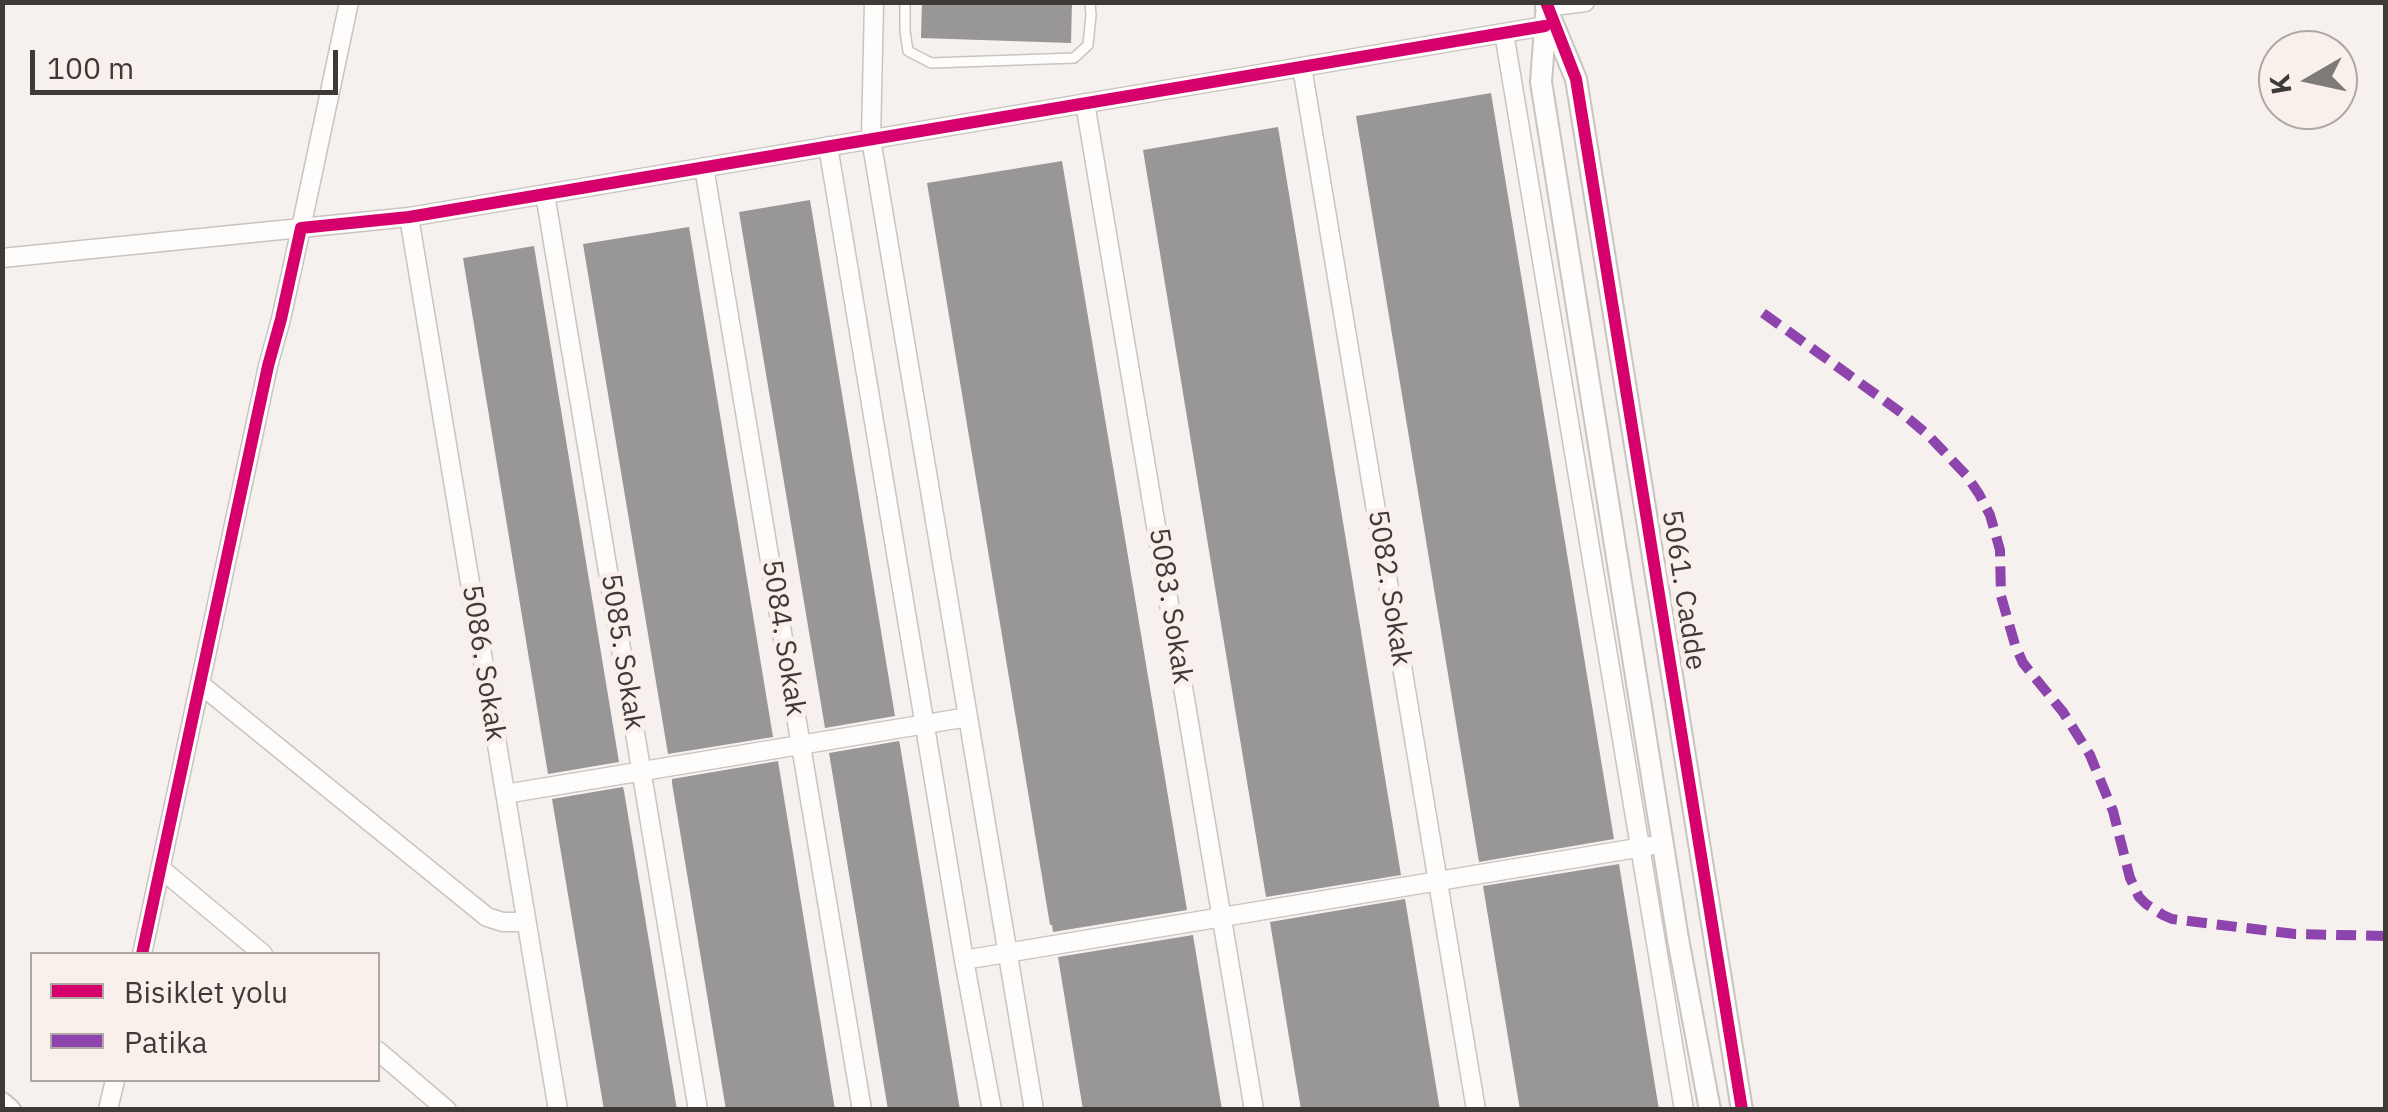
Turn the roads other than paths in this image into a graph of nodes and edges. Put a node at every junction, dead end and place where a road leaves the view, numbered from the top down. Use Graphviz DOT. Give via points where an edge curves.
graph roads {
  1 [pos="349,2"];
  2 [pos="874,2"];
  3 [pos="906,2"];
  4 [pos="1090,2"];
  5 [pos="1585,2"];
  6 [pos="1545,12"];
  7 [pos="1504,33"];
  8 [pos="1302,67"];
  9 [pos="1086,104"];
  10 [pos="871,139"];
  11 [pos="828,146"];
  12 [pos="704,167"];
  13 [pos="545,194"];
  14 [pos="408,216"];
  15 [pos="301,228"];
  16 [pos="2,258"];
  17 [pos="200,684"];
  18 [pos="968,717"];
  19 [pos="924,724"];
  20 [pos="801,745"];
  21 [pos="642,771"];
  22 [pos="505,794"];
  23 [pos="1662,844"];
  24 [pos="1640,848"];
  25 [pos="160,868"];
  26 [pos="1438,881"];
  27 [pos="1222,917"];
  28 [pos="526,922"];
  29 [pos="142,952"];
  30 [pos="261,952"];
  31 [pos="1007,953"];
  32 [pos="964,960"];
  33 [pos="380,1053"];
  34 [pos="115,1082"];
  35 [pos="2,1103"];
  36 [pos="10,1110"];
  37 [pos="108,1110"];
  38 [pos="447,1110"];
  39 [pos="558,1110"];
  40 [pos="698,1110"];
  41 [pos="862,1110"];
  42 [pos="992,1110"];
  43 [pos="1034,1110"];
  44 [pos="1254,1110"];
  45 [pos="1476,1110"];
  46 [pos="1684,1110"];
  47 [pos="1710,1110"];
  48 [pos="1742,1110"];
  1 -- 15 [label="street"];
  2 -- 10 [label="street"];
  3 -- 4 [label="lane" via="908,51 931,63 1074,58 1088,45"];
  5 -- 6 [label="street"];
  6 -- 7 [label="street"];
  6 -- 23 [label="street" via="1541,82"];
  6 -- 48 [label="street, 5061. Cadde" via="1576,79"];
  7 -- 8 [label="street"];
  7 -- 24 [label="street"];
  8 -- 9 [label="street"];
  8 -- 26 [label="street, 5082. Sokak"];
  9 -- 10 [label="street"];
  9 -- 27 [label="street, 5083. Sokak"];
  10 -- 11 [label="street"];
  10 -- 18 [label="street"];
  11 -- 12 [label="street"];
  11 -- 19 [label="street"];
  12 -- 13 [label="street"];
  12 -- 20 [label="street, 5084. Sokak"];
  13 -- 14 [label="street"];
  13 -- 21 [label="street, 5085. Sokak"];
  14 -- 15 [label="street"];
  14 -- 22 [label="street, 5086. Sokak"];
  15 -- 16 [label="street"];
  15 -- 17 [label="street"];
  17 -- 25 [label="street"];
  17 -- 28 [label="street" via="487,917"];
  18 -- 19 [label="street"];
  18 -- 31 [label="street"];
  19 -- 20 [label="street"];
  19 -- 32 [label="street"];
  20 -- 21 [label="street"];
  20 -- 41 [label="street, 5084. Sokak"];
  21 -- 22 [label="street"];
  21 -- 40 [label="street, 5085. Sokak"];
  22 -- 28 [label="street, 5086. Sokak"];
  23 -- 24 [label="street"];
  23 -- 47 [label="street"];
  24 -- 26 [label="street"];
  24 -- 46 [label="street"];
  25 -- 29 [label="street"];
  25 -- 30 [label="street"];
  26 -- 27 [label="street"];
  26 -- 45 [label="street, 5082. Sokak"];
  27 -- 31 [label="street"];
  27 -- 44 [label="street, 5083. Sokak"];
  28 -- 39 [label="street, 5086. Sokak"];
  31 -- 32 [label="street"];
  31 -- 43 [label="street"];
  32 -- 42 [label="street"];
  33 -- 38 [label="street"];
  34 -- 37 [label="street"];
  35 -- 36 [label="street"];
}
